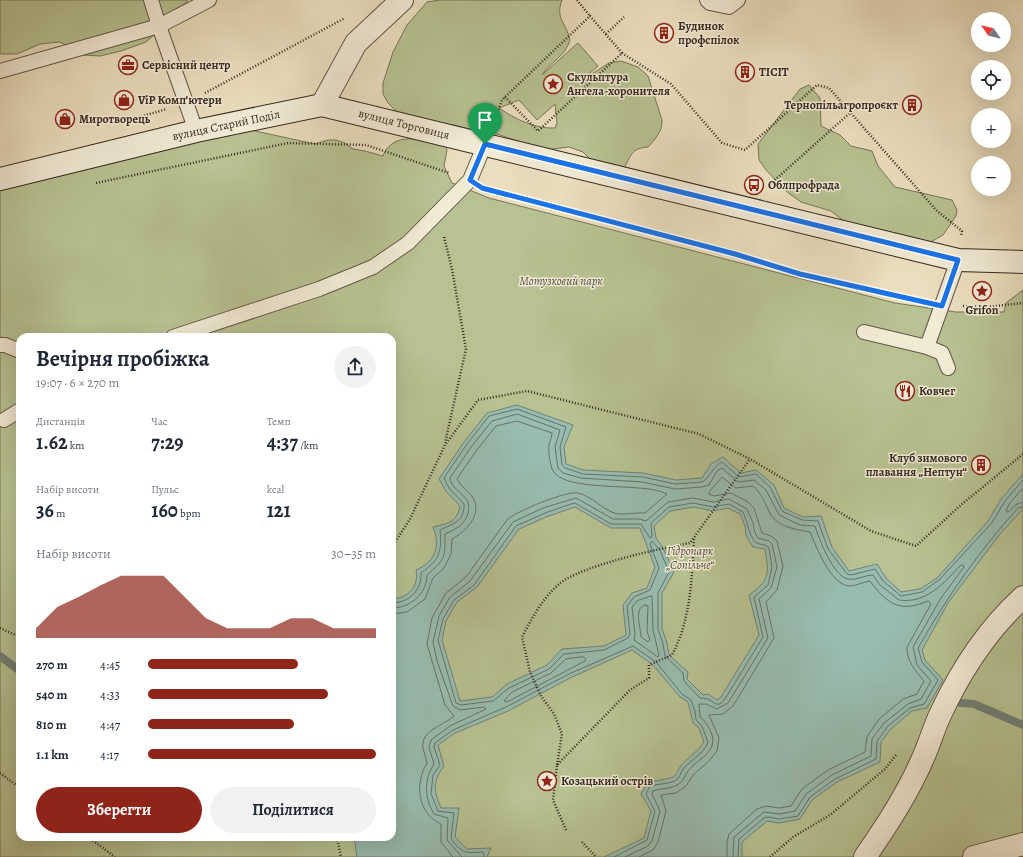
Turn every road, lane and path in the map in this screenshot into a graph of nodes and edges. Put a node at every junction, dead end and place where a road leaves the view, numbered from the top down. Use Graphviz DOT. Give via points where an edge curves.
graph roads {
  1 [pos="151,0"];
  2 [pos="209,0"];
  3 [pos="402,0"];
  4 [pos="577,0"];
  5 [pos="707,0"];
  6 [pos="738,0"];
  7 [pos="590,16"];
  8 [pos="624,17"];
  9 [pos="159,26"];
  10 [pos="606,34"];
  11 [pos="622,53"];
  12 [pos="0,71"];
  13 [pos="505,97"];
  14 [pos="322,104"];
  15 [pos="850,113"];
  16 [pos="493,124"];
  17 [pos="196,131"];
  18 [pos="485,144"];
  19 [pos="0,179"];
  20 [pos="470,180"];
  21 [pos="93,183"];
  22 [pos="768,186"];
  23 [pos="438,213"];
  24 [pos="958,260"];
  25 [pos="1023,262"];
  26 [pos="1023,303"];
  27 [pos="942,306"];
  28 [pos="864,332"];
  29 [pos="185,333"];
  30 [pos="0,345"];
  31 [pos="927,347"];
  32 [pos="16,349"];
  33 [pos="948,368"];
  34 [pos="16,412"];
  35 [pos="4,420"];
  36 [pos="445,445"];
  37 [pos="1023,454"];
  38 [pos="750,459"];
  39 [pos="694,537"];
  40 [pos="396,542"];
  41 [pos="1023,597"];
  42 [pos="0,628"];
  43 [pos="16,635"];
  44 [pos="898,753"];
  45 [pos="557,765"];
  46 [pos="0,773"];
  47 [pos="16,785"];
  48 [pos="566,830"];
  49 [pos="94,841"];
  50 [pos="338,841"];
  51 [pos="582,842"];
  52 [pos="1023,844"];
  53 [pos="116,857"];
  54 [pos="341,857"];
  55 [pos="596,857"];
  56 [pos="770,857"];
  57 [pos="865,857"];
  58 [pos="974,857"];
  1 -- 9 [label="lane"];
  2 -- 9 [label="lane"];
  3 -- 14 [label="main road" via="356,43"];
  4 -- 7 [label="path"];
  5 -- 6 [label="lane" via="729,8"];
  7 -- 10 [label="path"];
  7 -- 13 [label="path"];
  8 -- 10 [label="path"];
  9 -- 12 [label="lane"];
  9 -- 17 [label="lane"];
  10 -- 11 [label="path"];
  11 -- 13 [label="path" via="538,131"];
  11 -- 15 [label="path" via="671,84 722,143 745,150 817,85 829,88"];
  13 -- 16 [label="path"];
  14 -- 17 [label="main road, вулиця Старий Поділ"];
  14 -- 18 [label="main road, вулиця Торговиця"];
  15 -- 22 [label="path"];
  15 -- 24 [label="path" via="936,210 962,230"];
  17 -- 19 [label="main road, вулиця Старий Поділ"];
  18 -- 20 [label="lane"];
  18 -- 24 [label="main road, вулиця Торговиця"];
  20 -- 21 [label="path" via="366,145 288,143"];
  20 -- 23 [label="lane"];
  20 -- 27 [label="path" via="482,188 735,254 800,274"];
  23 -- 29 [label="lane" via="408,243 373,267 319,289"];
  23 -- 36 [label="path" via="452,269 466,349"];
  24 -- 25 [label="main road, вулиця Торговиця"];
  24 -- 27 [label="lane"];
  26 -- 27 [label="path" via="987,307"];
  27 -- 31 [label="lane"];
  28 -- 31 [label="lane"];
  30 -- 32 [label="lane"];
  31 -- 33 [label="lane" via="942,354"];
  34 -- 35 [label="lane"];
  36 -- 38 [label="path" via="478,400 527,391 699,434"];
  36 -- 40 [label="path" via="410,519"];
  37 -- 38 [label="path" via="916,546 871,531"];
  38 -- 39 [label="path"];
  39 -- 45 [label="path" via="691,585 683,630 672,655 649,665 649,678 630,690"];
  39 -- 45 [label="path" via="690,543 664,547 582,572 559,584 536,610 522,637 530,672 541,696 554,714 562,734"];
  41 -- 57 [label="main road" via="968,661 941,712 923,758 897,809"];
  42 -- 43 [label="path"];
  44 -- 56 [label="path" via="885,769 830,815 793,837"];
  45 -- 48 [label="path" via="552,800"];
  46 -- 47 [label="path"];
  49 -- 53 [label="path"];
  50 -- 54 [label="path"];
  51 -- 55 [label="path"];
  52 -- 58 [label="main road"];
}
